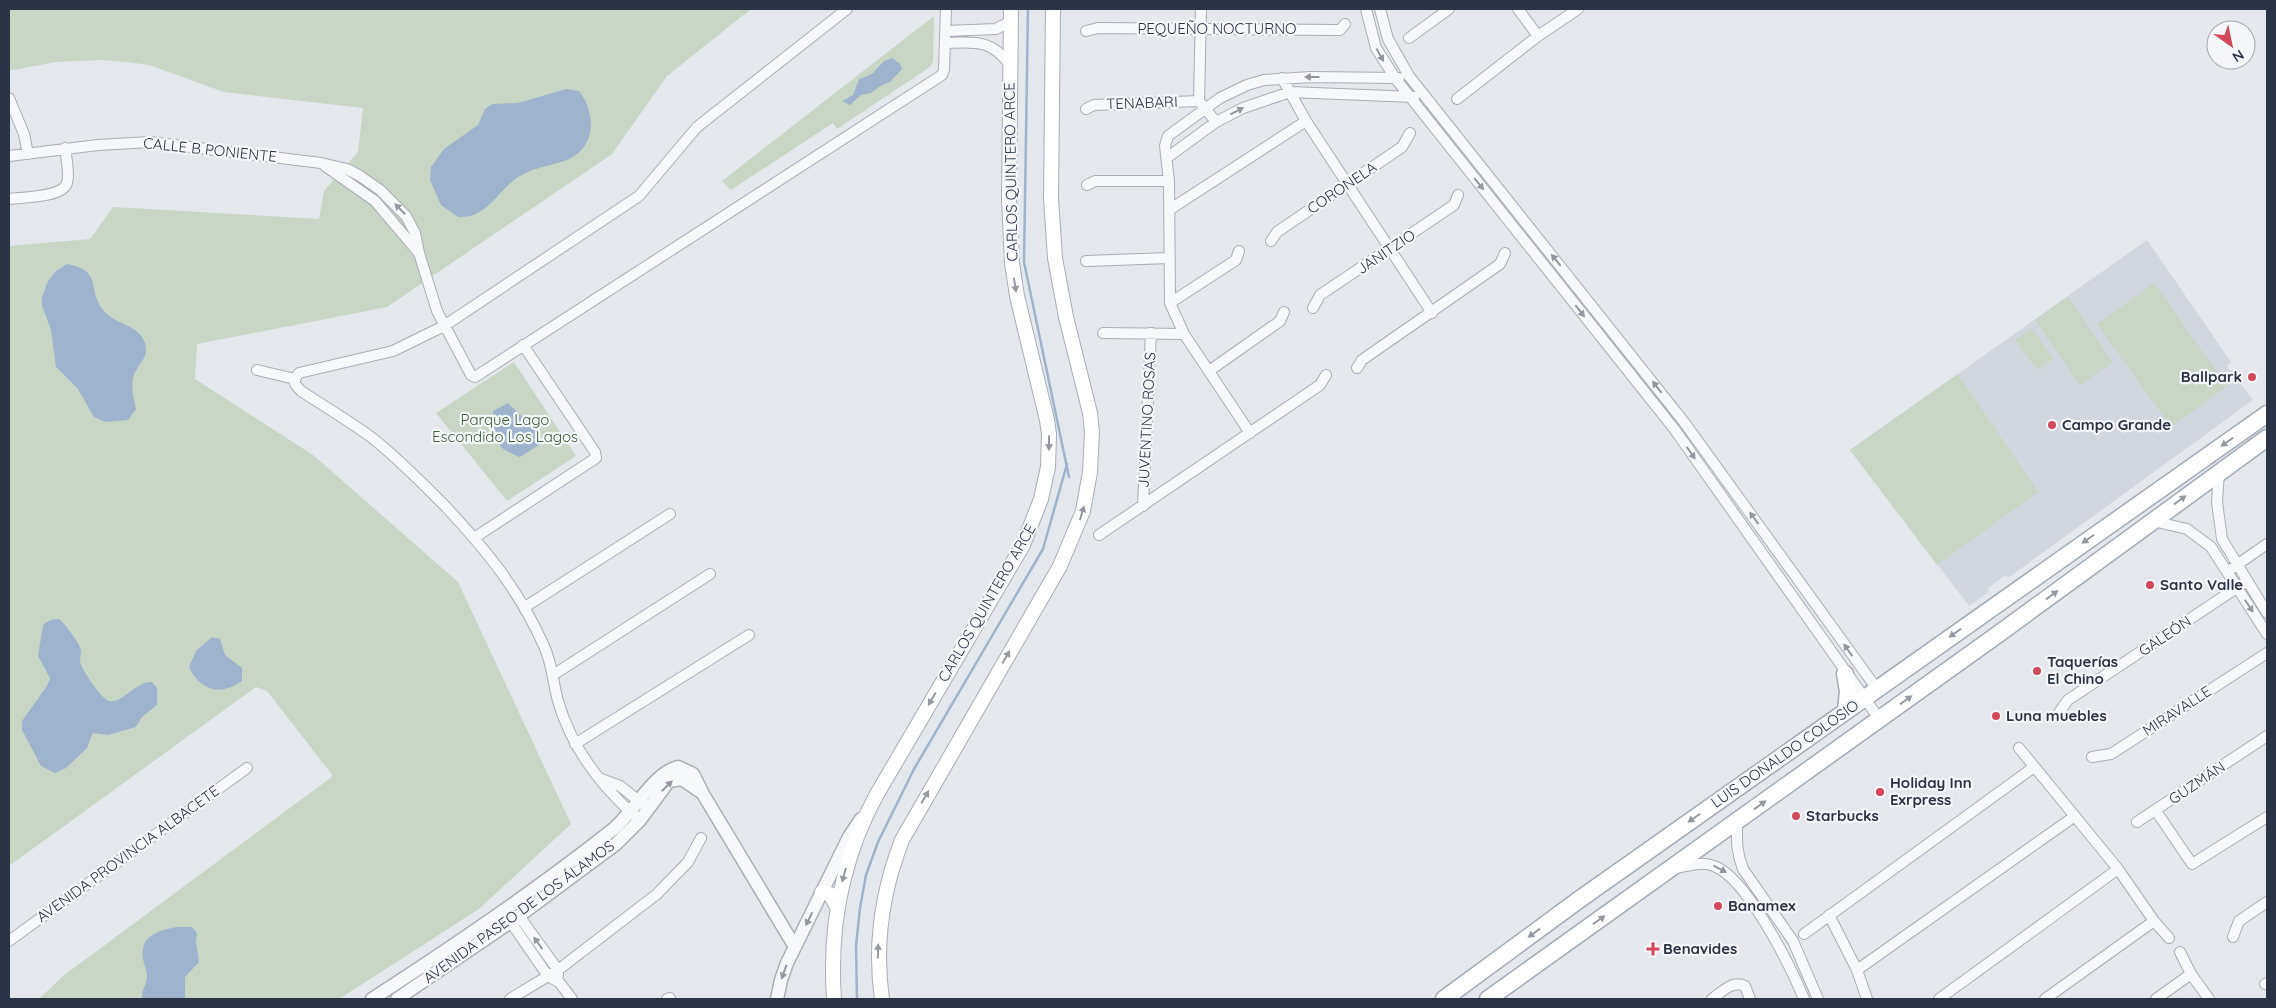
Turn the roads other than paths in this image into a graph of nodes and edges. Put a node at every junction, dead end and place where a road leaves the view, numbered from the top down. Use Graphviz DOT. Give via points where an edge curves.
graph roads {
  1 [pos="847,9"];
  2 [pos="946,9"];
  3 [pos="1054,9"];
  4 [pos="1201,9"];
  5 [pos="1366,9"];
  6 [pos="1380,9"];
  7 [pos="1449,9"];
  8 [pos="1518,9"];
  9 [pos="1578,9"];
  10 [pos="1011,15"];
  11 [pos="1345,24"];
  12 [pos="1200,28"];
  13 [pos="946,31"];
  14 [pos="975,31"];
  15 [pos="1086,31"];
  16 [pos="1538,36"];
  17 [pos="1409,38"];
  18 [pos="975,42"];
  19 [pos="946,43"];
  20 [pos="1010,65"];
  21 [pos="1409,76"];
  22 [pos="1282,78"];
  23 [pos="1395,78"];
  24 [pos="1290,92"];
  25 [pos="1423,93"];
  26 [pos="9,98"];
  27 [pos="1410,98"];
  28 [pos="1457,100"];
  29 [pos="1202,105"];
  30 [pos="1086,108"];
  31 [pos="1306,121"];
  32 [pos="1216,122"];
  33 [pos="1410,133"];
  34 [pos="65,148"];
  35 [pos="28,154"];
  36 [pos="9,156"];
  37 [pos="1168,158"];
  38 [pos="1169,182"];
  39 [pos="1087,185"];
  40 [pos="1348,185"];
  41 [pos="1458,195"];
  42 [pos="9,199"];
  43 [pos="1169,210"];
  44 [pos="1271,241"];
  45 [pos="1390,249"];
  46 [pos="1239,251"];
  47 [pos="1505,253"];
  48 [pos="1170,258"];
  49 [pos="1086,261"];
  50 [pos="1578,286"];
  51 [pos="1568,295"];
  52 [pos="1170,303"];
  53 [pos="1313,308"];
  54 [pos="1284,312"];
  55 [pos="1432,313"];
  56 [pos="444,326"];
  57 [pos="1151,333"];
  58 [pos="1103,334"];
  59 [pos="1184,334"];
  60 [pos="523,345"];
  61 [pos="1357,368"];
  62 [pos="257,370"];
  63 [pos="1209,371"];
  64 [pos="1326,374"];
  65 [pos="295,379"];
  66 [pos="2267,414"];
  67 [pos="1684,422"];
  68 [pos="1675,430"];
  69 [pos="1250,434"];
  70 [pos="2267,438"];
  71 [pos="2219,472"];
  72 [pos="1143,506"];
  73 [pos="670,514"];
  74 [pos="2146,525"];
  75 [pos="1099,535"];
  76 [pos="474,538"];
  77 [pos="2222,539"];
  78 [pos="2267,544"];
  79 [pos="2211,546"];
  80 [pos="1779,553"];
  81 [pos="1766,562"];
  82 [pos="2236,565"];
  83 [pos="2227,571"];
  84 [pos="2040,573"];
  85 [pos="710,574"];
  86 [pos="2247,581"];
  87 [pos="2236,588"];
  88 [pos="1997,604"];
  89 [pos="524,608"];
  90 [pos="2029,612"];
  91 [pos="2267,613"];
  92 [pos="2266,628"];
  93 [pos="749,635"];
  94 [pos="1984,645"];
  95 [pos="2264,655"];
  96 [pos="1845,674"];
  97 [pos="552,675"];
  98 [pos="1871,694"];
  99 [pos="1846,711"];
  100 [pos="2060,711"];
  101 [pos="1880,720"];
  102 [pos="2267,736"];
  103 [pos="575,744"];
  104 [pos="2019,748"];
  105 [pos="2092,757"];
  106 [pos="2034,767"];
  107 [pos="247,768"];
  108 [pos="601,779"];
  109 [pos="703,794"];
  110 [pos="875,798"];
  111 [pos="644,805"];
  112 [pos="2156,811"];
  113 [pos="635,816"];
  114 [pos="2075,816"];
  115 [pos="2267,817"];
  116 [pos="1737,822"];
  117 [pos="2137,822"];
  118 [pos="701,838"];
  119 [pos="1673,868"];
  120 [pos="2118,869"];
  121 [pos="822,892"];
  122 [pos="537,895"];
  123 [pos="1580,899"];
  124 [pos="2267,902"];
  125 [pos="837,907"];
  126 [pos="1829,915"];
  127 [pos="515,919"];
  128 [pos="2154,921"];
  129 [pos="483,933"];
  130 [pos="1804,934"];
  131 [pos="2233,937"];
  132 [pos="2169,938"];
  133 [pos="9,940"];
  134 [pos="1569,940"];
  135 [pos="1793,940"];
  136 [pos="795,947"];
  137 [pos="1781,948"];
  138 [pos="2180,952"];
  139 [pos="558,970"];
  140 [pos="1857,970"];
  141 [pos="2191,974"];
  142 [pos="548,976"];
  143 [pos="558,982"];
  144 [pos="1865,998"];
  145 [pos="372,999"];
  146 [pos="397,999"];
  147 [pos="510,999"];
  148 [pos="572,999"];
  149 [pos="777,999"];
  150 [pos="834,999"];
  151 [pos="882,999"];
  152 [pos="1444,999"];
  153 [pos="1488,999"];
  154 [pos="1712,999"];
  155 [pos="1750,999"];
  156 [pos="1804,999"];
  157 [pos="1818,999"];
  158 [pos="1939,999"];
  159 [pos="2045,999"];
  160 [pos="2156,999"];
  161 [pos="2209,999"];
  1 -- 56 [label="street" via="697,127 639,196"];
  2 -- 13 [label="street"];
  151 -- 3 [label="main road, one-way" via="878,958 881,910 893,862 902,840 1060,566 1077,530 1087,491 1092,452 1090,413 1059,288 1052,228"];
  4 -- 12 [label="street"];
  5 -- 23 [label="street, one-way" via="1376,48"];
  6 -- 21 [label="street" via="1388,39"];
  7 -- 17 [label="street"];
  8 -- 16 [label="street"];
  9 -- 16 [label="street"];
  10 -- 14 [label="street" via="996,29"];
  10 -- 20 [label="main road, CARLOS QUINTERO ARCE"];
  11 -- 12 [label="street, PEQUEÑO NOCTURNO" via="1340,30"];
  12 -- 15 [label="street, PEQUEÑO NOCTURNO" via="1098,28"];
  12 -- 29 [label="street"];
  13 -- 14 [label="street"];
  13 -- 19 [label="street"];
  14 -- 18 [label="street"];
  16 -- 28 [label="street"];
  18 -- 19 [label="street"];
  18 -- 20 [label="street" via="996,48"];
  19 -- 60 [label="street" via="942,75"];
  20 -- 110 [label="main road, CARLOS QUINTERO ARCE, one-way" via="1009,231 1017,296 1048,420 1045,484 1036,515 1022,545"];
  21 -- 23 [label="street"];
  21 -- 25 [label="street"];
  23 -- 22 [label="street, one-way"];
  22 -- 24 [label="street"];
  22 -- 29 [label="street" via="1246,85"];
  23 -- 27 [label="street"];
  24 -- 27 [label="street"];
  24 -- 31 [label="street"];
  32 -- 24 [label="street, one-way" via="1243,108"];
  25 -- 27 [label="street"];
  50 -- 25 [label="street, one-way"];
  26 -- 35 [label="street" via="24,134"];
  27 -- 51 [label="street, one-way"];
  29 -- 30 [label="street, TENABARI" via="1094,105"];
  29 -- 32 [label="street"];
  29 -- 37 [label="street" via="1168,136 1165,146"];
  31 -- 40 [label="street"];
  31 -- 43 [label="street"];
  32 -- 37 [label="street"];
  33 -- 40 [label="street, CORONELA" via="1402,147"];
  34 -- 35 [label="street, CALLE B PONIENTE"];
  34 -- 42 [label="street" via="68,182 64,190"];
  34 -- 56 [label="street, CALLE B PONIENTE" via="150,142 321,163 347,170 388,197 406,216 415,232"];
  35 -- 36 [label="street, CALLE B PONIENTE"];
  37 -- 38 [label="street"];
  38 -- 39 [label="street" via="1095,181"];
  38 -- 43 [label="street"];
  40 -- 44 [label="street, CORONELA" via="1277,232"];
  40 -- 45 [label="street"];
  41 -- 45 [label="street, JANITZIO" via="1454,205"];
  43 -- 48 [label="street"];
  45 -- 53 [label="street, JANITZIO" via="1320,295"];
  45 -- 55 [label="street"];
  46 -- 52 [label="street" via="1236,260"];
  47 -- 55 [label="street" via="1500,264"];
  48 -- 49 [label="street"];
  48 -- 52 [label="street"];
  50 -- 51 [label="street"];
  67 -- 50 [label="street, one-way"];
  51 -- 68 [label="street, one-way"];
  52 -- 59 [label="street"];
  54 -- 63 [label="street" via="1280,321"];
  55 -- 61 [label="street" via="1362,360"];
  56 -- 60 [label="street, CALLE B PONIENTE" via="473,377"];
  56 -- 65 [label="street" via="393,350 300,374"];
  57 -- 58 [label="street"];
  57 -- 59 [label="street"];
  57 -- 72 [label="street, JUVENTINO ROSAS"];
  59 -- 63 [label="street"];
  60 -- 76 [label="street" via="596,458"];
  62 -- 65 [label="street"];
  63 -- 69 [label="street"];
  64 -- 69 [label="street" via="1320,385"];
  65 -- 76 [label="street" via="301,391 398,460"];
  66 -- 84 [label="main road, LUIS DONALDO COLOSIO, one-way"];
  67 -- 68 [label="street"];
  80 -- 67 [label="street, one-way"];
  68 -- 81 [label="street, one-way"];
  69 -- 72 [label="street"];
  70 -- 71 [label="main road, LUIS DONALDO COLOSIO"];
  74 -- 71 [label="main road, LUIS DONALDO COLOSIO, one-way"];
  71 -- 77 [label="street"];
  72 -- 75 [label="street"];
  73 -- 89 [label="street"];
  74 -- 79 [label="street" via="2186,530"];
  90 -- 74 [label="main road, LUIS DONALDO COLOSIO, one-way"];
  76 -- 89 [label="street" via="500,568"];
  77 -- 79 [label="street"];
  77 -- 82 [label="street"];
  78 -- 82 [label="street"];
  79 -- 83 [label="street"];
  80 -- 81 [label="street"];
  98 -- 80 [label="street, one-way"];
  81 -- 96 [label="street"];
  82 -- 83 [label="street"];
  82 -- 86 [label="street"];
  83 -- 87 [label="street"];
  84 -- 88 [label="main road, LUIS DONALDO COLOSIO"];
  84 -- 90 [label="main road" via="2024,596"];
  85 -- 97 [label="street"];
  86 -- 87 [label="street, GALEÓN"];
  86 -- 91 [label="street"];
  87 -- 92 [label="street, one-way"];
  87 -- 100 [label="street, GALEÓN" via="2068,700"];
  88 -- 94 [label="main road" via="2001,616"];
  88 -- 98 [label="main road, LUIS DONALDO COLOSIO, one-way"];
  89 -- 97 [label="street" via="545,648"];
  90 -- 94 [label="main road, LUIS DONALDO COLOSIO"];
  93 -- 103 [label="street"];
  101 -- 94 [label="main road, LUIS DONALDO COLOSIO, one-way"];
  95 -- 105 [label="street, MIRAVALLE" via="2111,754"];
  96 -- 98 [label="street"];
  96 -- 99 [label="main road" via="1848,691"];
  97 -- 103 [label="street" via="562,715"];
  98 -- 99 [label="main road, LUIS DONALDO COLOSIO"];
  98 -- 101 [label="street"];
  99 -- 123 [label="main road, LUIS DONALDO COLOSIO, one-way"];
  116 -- 101 [label="main road, LUIS DONALDO COLOSIO, one-way"];
  102 -- 112 [label="street, GUZMÁN"];
  103 -- 108 [label="street"];
  104 -- 106 [label="street"];
  106 -- 114 [label="street"];
  106 -- 126 [label="street"];
  107 -- 133 [label="street, AVENIDA PROVINCIA ALBACETE"];
  108 -- 111 [label="street" via="620,786"];
  108 -- 113 [label="street" via="612,795"];
  111 -- 109 [label="street, AVENIDA PASEO DE LOS ÁLAMOS, one-way" via="675,779 689,782"];
  109 -- 111 [label="street, AVENIDA PASEO DE LOS ÁLAMOS" via="693,774 678,767 662,774"];
  109 -- 136 [label="street"];
  110 -- 121 [label="street" via="849,836"];
  110 -- 125 [label="main road, CARLOS QUINTERO ARCE, one-way" via="852,851"];
  111 -- 113 [label="street, AVENIDA PASEO DE LOS ÁLAMOS"];
  112 -- 115 [label="street, GUZMÁN" via="2192,864"];
  112 -- 117 [label="street"];
  113 -- 122 [label="street, AVENIDA PASEO DE LOS ÁLAMOS" via="610,832"];
  114 -- 120 [label="street"];
  114 -- 140 [label="street"];
  116 -- 119 [label="main road, LUIS DONALDO COLOSIO"];
  116 -- 135 [label="street" via="1736,846 1743,869"];
  118 -- 139 [label="street" via="688,862 657,894"];
  134 -- 119 [label="main road, LUIS DONALDO COLOSIO, one-way"];
  119 -- 137 [label="street, one-way" via="1703,863 1726,871"];
  120 -- 128 [label="street"];
  120 -- 158 [label="street"];
  121 -- 125 [label="main road" via="830,894"];
  121 -- 136 [label="street, one-way"];
  122 -- 127 [label="street, AVENIDA PASEO DE LOS ÁLAMOS"];
  122 -- 129 [label="street, AVENIDA PASEO DE LOS ÁLAMOS"];
  123 -- 134 [label="main road" via="1566,920"];
  123 -- 152 [label="main road, LUIS DONALDO COLOSIO, one-way"];
  124 -- 131 [label="street" via="2239,921"];
  125 -- 150 [label="main road, CARLOS QUINTERO ARCE"];
  126 -- 130 [label="street"];
  126 -- 140 [label="street"];
  127 -- 129 [label="street, AVENIDA PASEO DE LOS ÁLAMOS"];
  139 -- 127 [label="street, one-way"];
  127 -- 142 [label="street"];
  128 -- 132 [label="street"];
  128 -- 159 [label="street"];
  129 -- 145 [label="street, AVENIDA PASEO DE LOS ÁLAMOS"];
  129 -- 146 [label="street, AVENIDA PASEO DE LOS ÁLAMOS"];
  134 -- 153 [label="main road, LUIS DONALDO COLOSIO"];
  135 -- 137 [label="street"];
  135 -- 157 [label="street"];
  136 -- 149 [label="street, one-way" via="784,971"];
  137 -- 156 [label="street"];
  138 -- 141 [label="street"];
  139 -- 142 [label="street"];
  139 -- 143 [label="street"];
  140 -- 144 [label="street"];
  141 -- 160 [label="street"];
  141 -- 161 [label="street"];
  142 -- 143 [label="street"];
  142 -- 147 [label="street"];
  143 -- 148 [label="street"];
  154 -- 155 [label="street" via="1739,983"];
}
